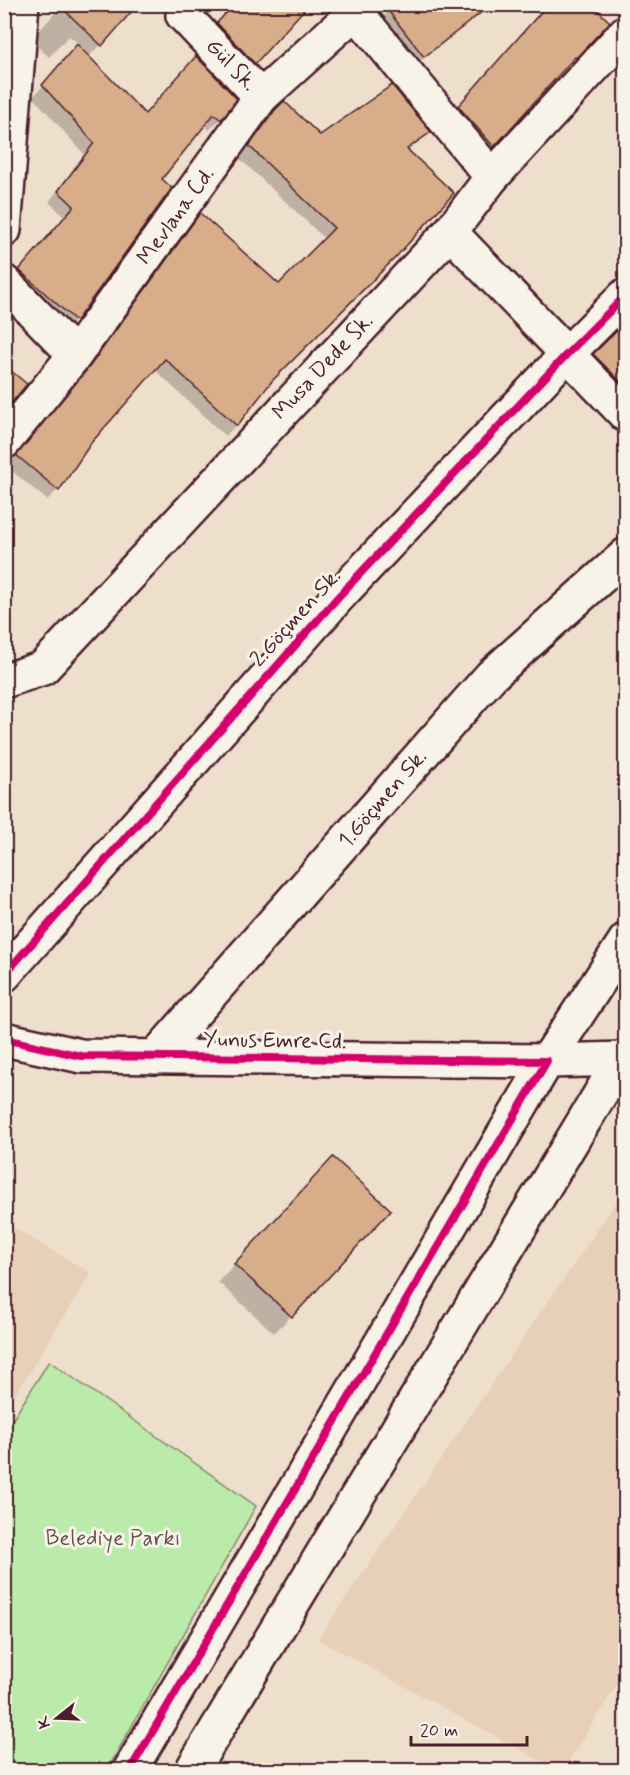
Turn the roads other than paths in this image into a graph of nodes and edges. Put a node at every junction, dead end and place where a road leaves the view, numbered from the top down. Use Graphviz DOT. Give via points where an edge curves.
graph roads {
  1 [pos="22,4"];
  2 [pos="186,4"];
  3 [pos="360,8"];
  4 [pos="626,32"];
  5 [pos="261,97"];
  6 [pos="492,177"];
  7 [pos="4,230"];
  8 [pos="450,232"];
  9 [pos="4,282"];
  10 [pos="626,295"];
  11 [pos="567,354"];
  12 [pos="75,355"];
  13 [pos="626,415"];
  14 [pos="4,442"];
  15 [pos="626,555"];
  16 [pos="4,681"];
  17 [pos="626,940"];
  18 [pos="4,975"];
  19 [pos="4,1039"];
  20 [pos="624,1057"];
  21 [pos="155,1058"];
  22 [pos="547,1061"];
  23 [pos="129,1770"];
  24 [pos="192,1770"];
  1 -- 7 [label="street"];
  2 -- 5 [label="street, Gül Sk." via="183,15"];
  3 -- 5 [label="street, Mevlana Cd."];
  3 -- 6 [label="street"];
  4 -- 6 [label="street, Musa Dede Sk."];
  5 -- 12 [label="street, Mevlana Cd."];
  6 -- 8 [label="street, Musa Dede Sk."];
  8 -- 11 [label="street"];
  8 -- 16 [label="street, Musa Dede Sk." via="43,668"];
  9 -- 12 [label="street"];
  10 -- 11 [label="street, 2.Göçmen Sk."];
  11 -- 13 [label="street"];
  11 -- 18 [label="street, 2.Göçmen Sk." via="338,597"];
  12 -- 14 [label="street, Mevlana Cd."];
  15 -- 21 [label="street, 1.Göçmen Sk." via="491,675"];
  17 -- 22 [label="street"];
  19 -- 21 [label="street, Yunus Emre Cd." via="81,1056"];
  20 -- 22 [label="street, Yunus Emre Cd."];
  20 -- 24 [label="street"];
  21 -- 22 [label="street, Yunus Emre Cd."];
  22 -- 23 [label="street"];
}
